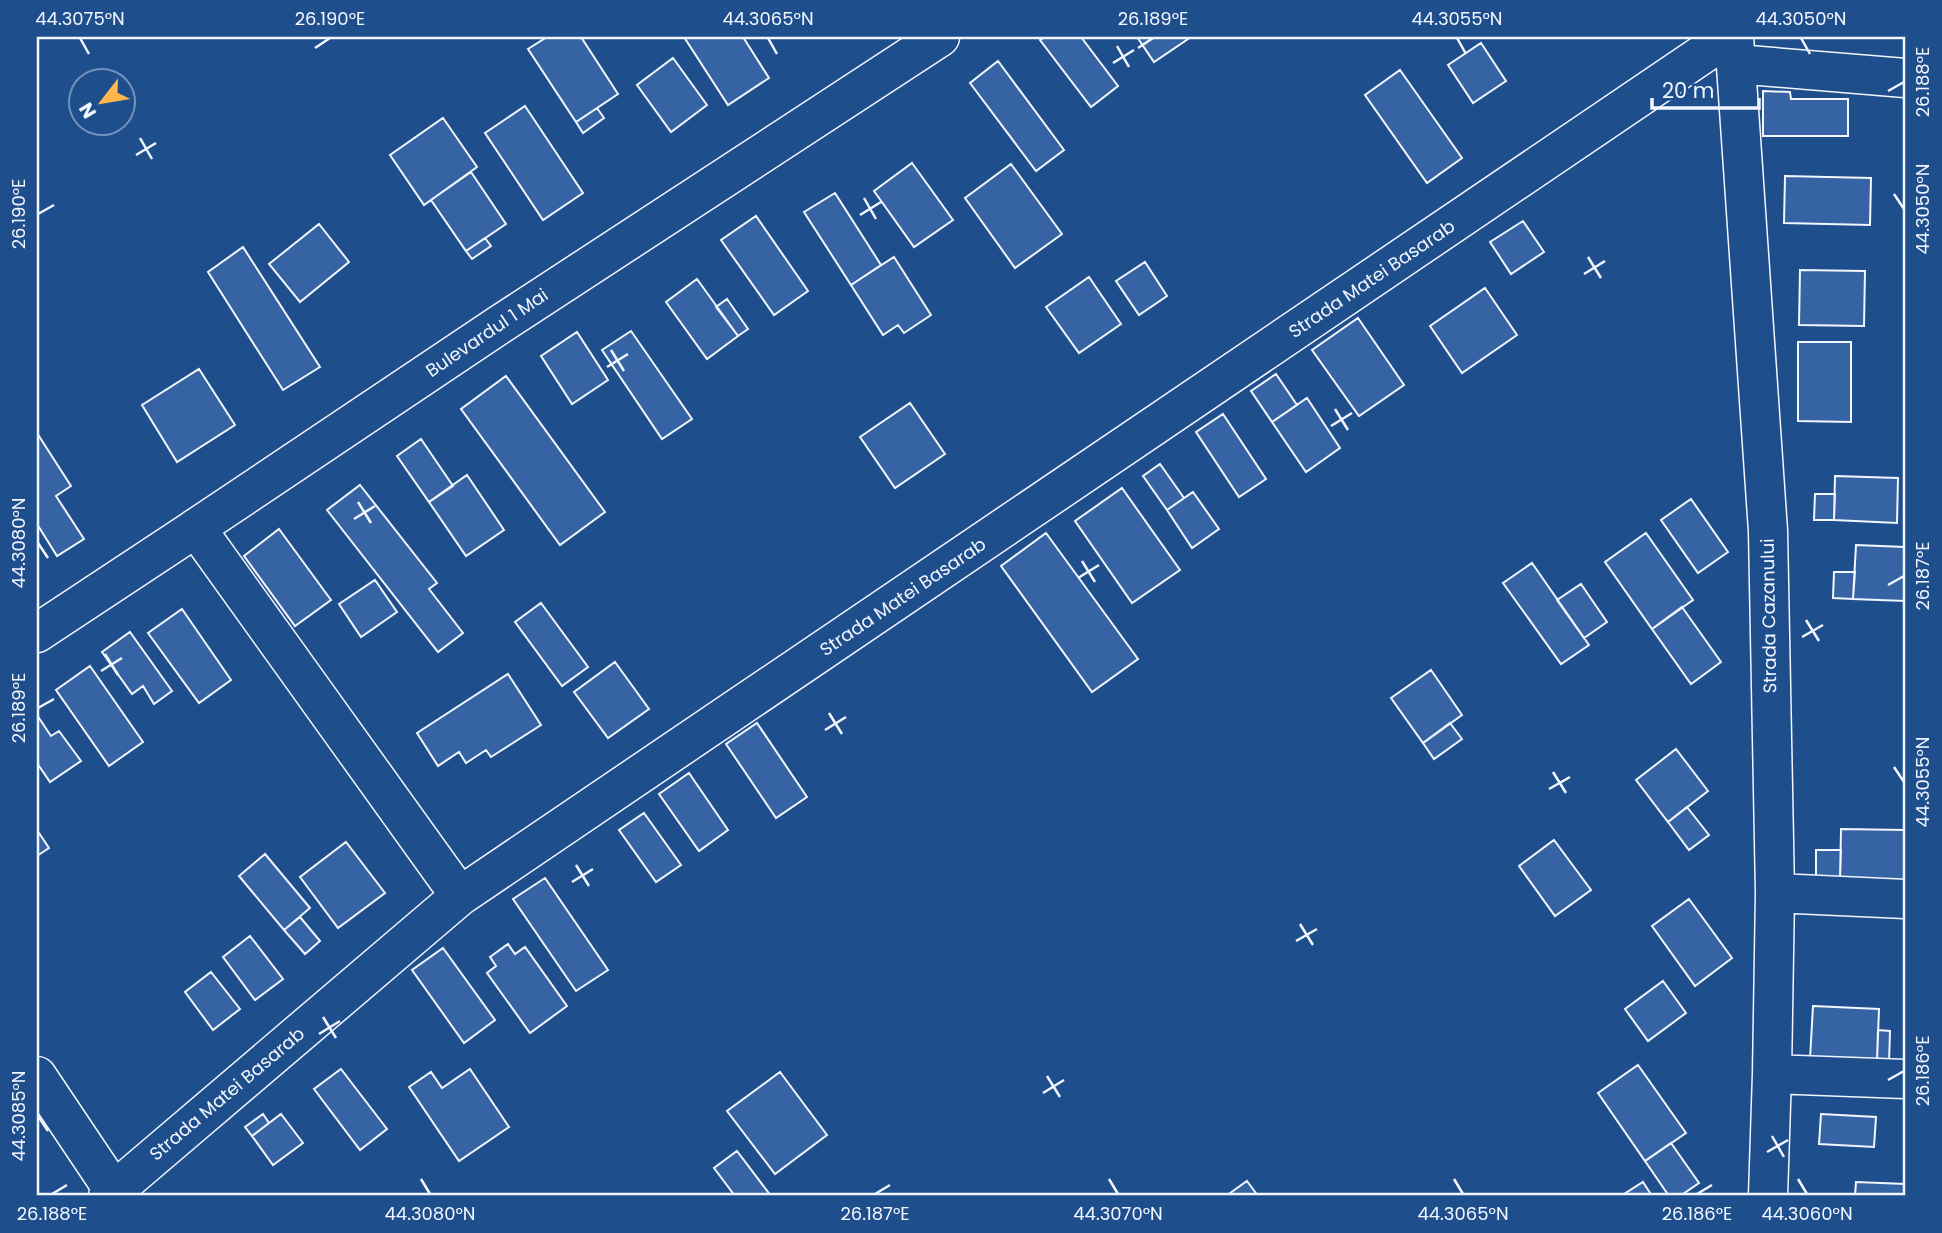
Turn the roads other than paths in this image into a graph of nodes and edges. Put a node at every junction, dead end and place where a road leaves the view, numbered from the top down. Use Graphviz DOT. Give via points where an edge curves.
graph roads {
  1 [pos="940,37"];
  2 [pos="1732,46"];
  3 [pos="1905,78"];
  4 [pos="196,528"];
  5 [pos="37,633"];
  6 [pos="1775,893"];
  7 [pos="460,895"];
  8 [pos="1905,899"];
  9 [pos="1772,1074"];
  10 [pos="37,1076"];
  11 [pos="1905,1079"];
  12 [pos="111,1194"];
  13 [pos="1768,1196"];
  1 -- 4 [label="street, Bulevardul 1 Mai"];
  2 -- 3 [label="street"];
  2 -- 6 [label="street, Strada Cazanului" via="1768,531"];
  2 -- 7 [label="street, Strada Matei Basarab"];
  4 -- 5 [label="street, Bulevardul 1 Mai"];
  4 -- 7 [label="street"];
  6 -- 8 [label="street"];
  6 -- 9 [label="street, Strada Cazanului"];
  7 -- 12 [label="street, Strada Matei Basarab"];
  9 -- 11 [label="street"];
  9 -- 13 [label="street, Strada Cazanului"];
  10 -- 12 [label="street"];
}
